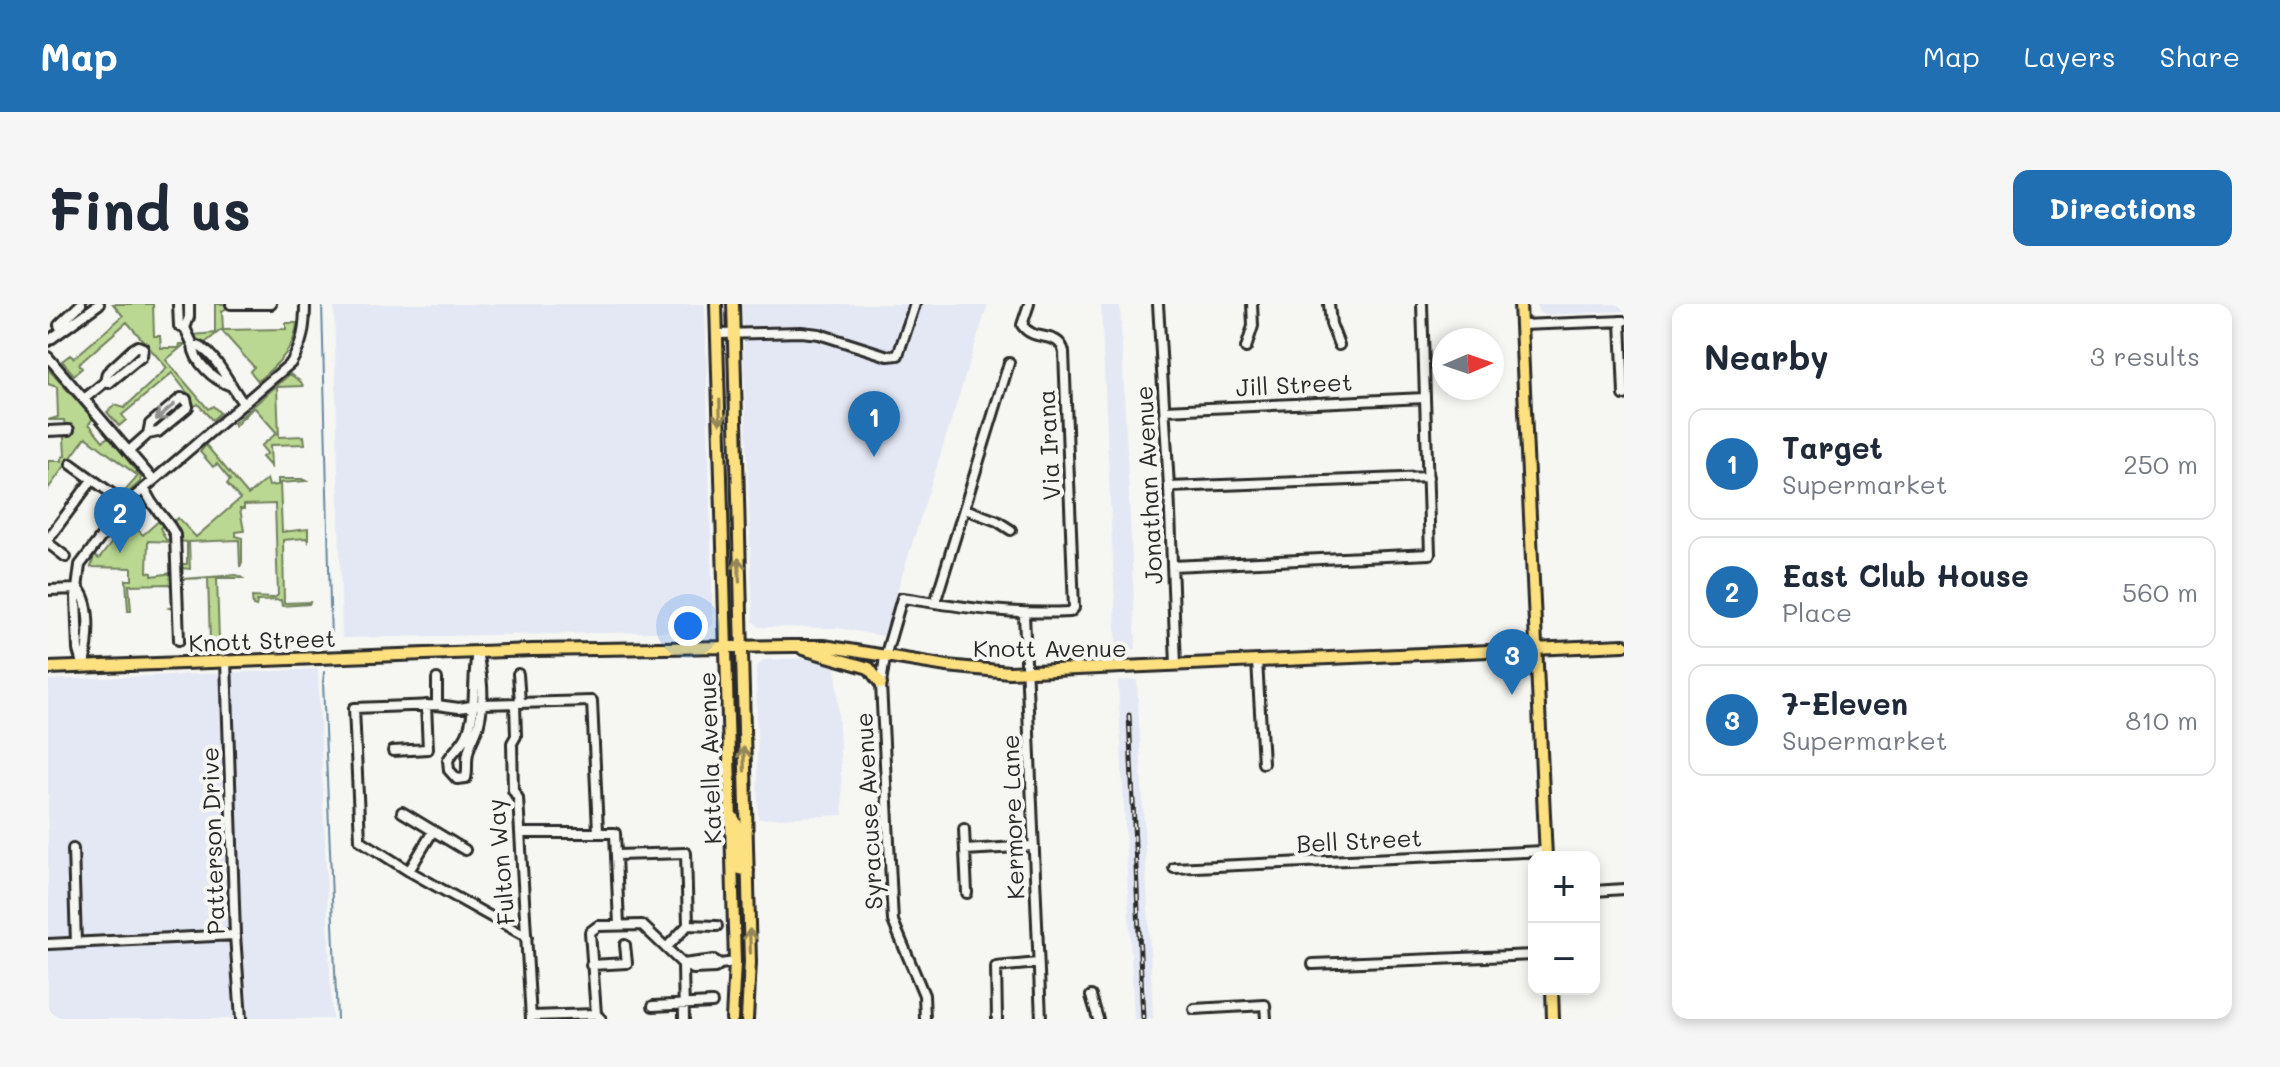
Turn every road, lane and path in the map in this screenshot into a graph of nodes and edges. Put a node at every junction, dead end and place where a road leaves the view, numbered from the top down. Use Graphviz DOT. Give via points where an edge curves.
graph roads {
  1 [pos="81,304"];
  2 [pos="99,304"];
  3 [pos="178,304"];
  4 [pos="189,304"];
  5 [pos="231,304"];
  6 [pos="271,304"];
  7 [pos="305,304"];
  8 [pos="716,304"];
  9 [pos="733,304"];
  10 [pos="915,304"];
  11 [pos="1029,304"];
  12 [pos="1158,304"];
  13 [pos="1252,304"];
  14 [pos="1329,304"];
  15 [pos="1422,304"];
  16 [pos="1520,304"];
  17 [pos="1622,321"];
  18 [pos="1521,325"];
  19 [pos="185,328"];
  20 [pos="61,329"];
  21 [pos="718,334"];
  22 [pos="733,334"];
  23 [pos="48,341"];
  24 [pos="1339,345"];
  25 [pos="1246,348"];
  26 [pos="48,358"];
  27 [pos="1009,363"];
  28 [pos="105,382"];
  29 [pos="1624,395"];
  30 [pos="1425,398"];
  31 [pos="84,399"];
  32 [pos="243,403"];
  33 [pos="1165,410"];
  34 [pos="69,430"];
  35 [pos="48,431"];
  36 [pos="148,434"];
  37 [pos="129,451"];
  38 [pos="71,464"];
  39 [pos="1428,477"];
  40 [pos="92,480"];
  41 [pos="153,480"];
  42 [pos="1169,487"];
  43 [pos="145,488"];
  44 [pos="126,504"];
  45 [pos="965,509"];
  46 [pos="1011,530"];
  47 [pos="48,541"];
  48 [pos="66,557"];
  49 [pos="1172,566"];
  50 [pos="79,589"];
  51 [pos="48,590"];
  52 [pos="935,603"];
  53 [pos="1024,614"];
  54 [pos="179,640"];
  55 [pos="1624,645"];
  56 [pos="793,646"];
  57 [pos="726,648"];
  58 [pos="741,648"];
  59 [pos="1536,649"];
  60 [pos="477,652"];
  61 [pos="885,657"];
  62 [pos="226,660"];
  63 [pos="1257,661"];
  64 [pos="1176,665"];
  65 [pos="83,667"];
  66 [pos="48,668"];
  67 [pos="1027,671"];
  68 [pos="518,674"];
  69 [pos="437,679"];
  70 [pos="881,684"];
  71 [pos="518,703"];
  72 [pos="426,705"];
  73 [pos="437,705"];
  74 [pos="478,706"];
  75 [pos="464,748"];
  76 [pos="393,751"];
  77 [pos="1263,763"];
  78 [pos="402,812"];
  79 [pos="731,812"];
  80 [pos="964,829"];
  81 [pos="433,831"];
  82 [pos="598,831"];
  83 [pos="520,833"];
  84 [pos="1034,846"];
  85 [pos="73,849"];
  86 [pos="465,850"];
  87 [pos="965,850"];
  88 [pos="1546,851"];
  89 [pos="616,855"];
  90 [pos="1528,855"];
  91 [pos="1174,868"];
  92 [pos="409,871"];
  93 [pos="748,871"];
  94 [pos="1624,889"];
  95 [pos="1600,891"];
  96 [pos="967,893"];
  97 [pos="619,925"];
  98 [pos="688,925"];
  99 [pos="717,926"];
  100 [pos="235,935"];
  101 [pos="527,937"];
  102 [pos="76,943"];
  103 [pos="48,944"];
  104 [pos="625,945"];
  105 [pos="666,948"];
  106 [pos="1528,955"];
  107 [pos="735,962"];
  108 [pos="1038,963"];
  109 [pos="683,964"];
  110 [pos="1313,964"];
  111 [pos="591,965"];
  112 [pos="1552,995"];
  113 [pos="1091,996"];
  114 [pos="712,1003"];
  115 [pos="685,1005"];
  116 [pos="653,1006"];
  117 [pos="1194,1009"];
  118 [pos="598,1016"];
  119 [pos="531,1018"];
  120 [pos="241,1019"];
  121 [pos="684,1019"];
  122 [pos="732,1019"];
  123 [pos="747,1019"];
  124 [pos="925,1019"];
  125 [pos="997,1019"];
  126 [pos="1041,1019"];
  127 [pos="1098,1019"];
  128 [pos="1266,1019"];
  129 [pos="1553,1019"];
  1 -- 20 [label="street" via="62,320"];
  2 -- 20 [label="street"];
  3 -- 19 [label="street" via="179,326"];
  4 -- 19 [label="street"];
  5 -- 6 [label="street"];
  7 -- 32 [label="street" via="300,349"];
  8 -- 21 [label="main road, Katella Avenue"];
  9 -- 22 [label="main road, Katella Avenue"];
  10 -- 22 [label="street" via="898,355 819,334"];
  11 -- 53 [label="street, Via Irana" via="1022,325 1027,332 1057,338 1064,352 1075,603 1070,612"];
  12 -- 33 [label="street, Jonathan Avenue"];
  13 -- 25 [label="street"];
  14 -- 24 [label="street"];
  15 -- 30 [label="street"];
  16 -- 18 [label="main road"];
  17 -- 18 [label="street"];
  17 -- 29 [label="street"];
  18 -- 59 [label="main road"];
  19 -- 32 [label="street" via="193,345 204,349 225,373"];
  20 -- 23 [label="street"];
  21 -- 22 [label="street"];
  21 -- 57 [label="main road, Katella Avenue, one-way"];
  58 -- 22 [label="main road, Katella Avenue, one-way"];
  26 -- 31 [label="street"];
  27 -- 45 [label="street"];
  28 -- 28 [label="street" via="142,356 143,348 133,349 107,373"];
  28 -- 31 [label="street"];
  30 -- 33 [label="street, Jill Street"];
  30 -- 39 [label="street"];
  31 -- 37 [label="street"];
  32 -- 41 [label="street"];
  33 -- 42 [label="street, Jonathan Avenue"];
  34 -- 35 [label="street"];
  36 -- 36 [label="street, one-way" via="188,407 186,399 150,424"];
  36 -- 37 [label="street"];
  37 -- 41 [label="street"];
  38 -- 40 [label="street"];
  39 -- 42 [label="street"];
  39 -- 49 [label="street" via="1430,554"];
  40 -- 44 [label="street"];
  40 -- 47 [label="street"];
  41 -- 43 [label="street"];
  42 -- 49 [label="street, Jonathan Avenue"];
  43 -- 44 [label="street"];
  43 -- 54 [label="street" via="175,535"];
  44 -- 50 [label="street" via="80,565"];
  45 -- 46 [label="street"];
  45 -- 52 [label="street"];
  47 -- 48 [label="street"];
  49 -- 64 [label="street, Jonathan Avenue"];
  50 -- 51 [label="street"];
  50 -- 65 [label="street" via="86,598"];
  52 -- 53 [label="street"];
  52 -- 61 [label="street, Syracuse Avenue" via="902,598"];
  53 -- 67 [label="street, Kermore Lane"];
  55 -- 59 [label="main road, Knott Avenue"];
  56 -- 58 [label="main road, Knott Avenue"];
  56 -- 61 [label="main road, Knott Avenue"];
  56 -- 70 [label="main road" via="869,668"];
  57 -- 58 [label="main road, Knott Avenue"];
  57 -- 60 [label="main road, Knott Avenue"];
  57 -- 79 [label="main road, Katella Avenue"];
  93 -- 58 [label="main road, Katella Avenue, one-way"];
  59 -- 63 [label="main road, Knott Avenue"];
  59 -- 88 [label="main road"];
  60 -- 62 [label="main road, Knott Street"];
  60 -- 74 [label="street" via="473,677"];
  61 -- 67 [label="main road, Knott Avenue"];
  61 -- 70 [label="street, Syracuse Avenue"];
  62 -- 65 [label="main road, Knott Street"];
  62 -- 100 [label="street, Patterson Drive"];
  63 -- 64 [label="main road, Knott Avenue"];
  63 -- 77 [label="street"];
  64 -- 67 [label="main road, Knott Avenue"];
  65 -- 66 [label="main road, Knott Street"];
  67 -- 84 [label="street, Kermore Lane"];
  68 -- 71 [label="street, Fulton Way"];
  69 -- 73 [label="street"];
  70 -- 124 [label="street, Syracuse Avenue" via="893,921 924,995"];
  71 -- 74 [label="street"];
  71 -- 82 [label="street" via="592,701"];
  71 -- 83 [label="street, Fulton Way" via="512,743"];
  72 -- 73 [label="street"];
  72 -- 76 [label="street" via="428,749"];
  72 -- 92 [label="street" via="354,708 360,840"];
  73 -- 74 [label="street"];
  74 -- 75 [label="street" via="476,735"];
  78 -- 81 [label="street"];
  79 -- 93 [label="main road" via="739,829 740,869"];
  79 -- 107 [label="main road, Katella Avenue"];
  80 -- 87 [label="street"];
  81 -- 86 [label="street"];
  81 -- 92 [label="street"];
  82 -- 83 [label="street"];
  82 -- 89 [label="street" via="615,833"];
  83 -- 101 [label="street, Fulton Way"];
  84 -- 87 [label="street"];
  84 -- 108 [label="street, Kermore Lane"];
  85 -- 102 [label="street"];
  87 -- 96 [label="street"];
  89 -- 97 [label="street"];
  89 -- 98 [label="street" via="686,853"];
  90 -- 91 [label="street, Bell Street"];
  92 -- 101 [label="street"];
  123 -- 93 [label="main road, Katella Avenue, one-way"];
  94 -- 95 [label="street"];
  97 -- 105 [label="street" via="642,925"];
  97 -- 111 [label="street" via="590,932"];
  98 -- 99 [label="street"];
  98 -- 105 [label="street"];
  100 -- 102 [label="street"];
  100 -- 120 [label="street, Patterson Drive"];
  101 -- 119 [label="street, Fulton Way"];
  102 -- 103 [label="street"];
  104 -- 111 [label="street" via="627,963"];
  105 -- 109 [label="street"];
  106 -- 110 [label="street"];
  107 -- 109 [label="street" via="693,969"];
  107 -- 122 [label="main road, Katella Avenue"];
  108 -- 125 [label="street" via="996,967"];
  108 -- 126 [label="street, Kermore Lane"];
  109 -- 115 [label="street"];
  111 -- 118 [label="street"];
  112 -- 129 [label="main road"];
  113 -- 127 [label="street"];
  114 -- 115 [label="street"];
  115 -- 116 [label="street"];
  115 -- 121 [label="street"];
  117 -- 128 [label="street" via="1265,1005"];
  118 -- 119 [label="street"];
}
